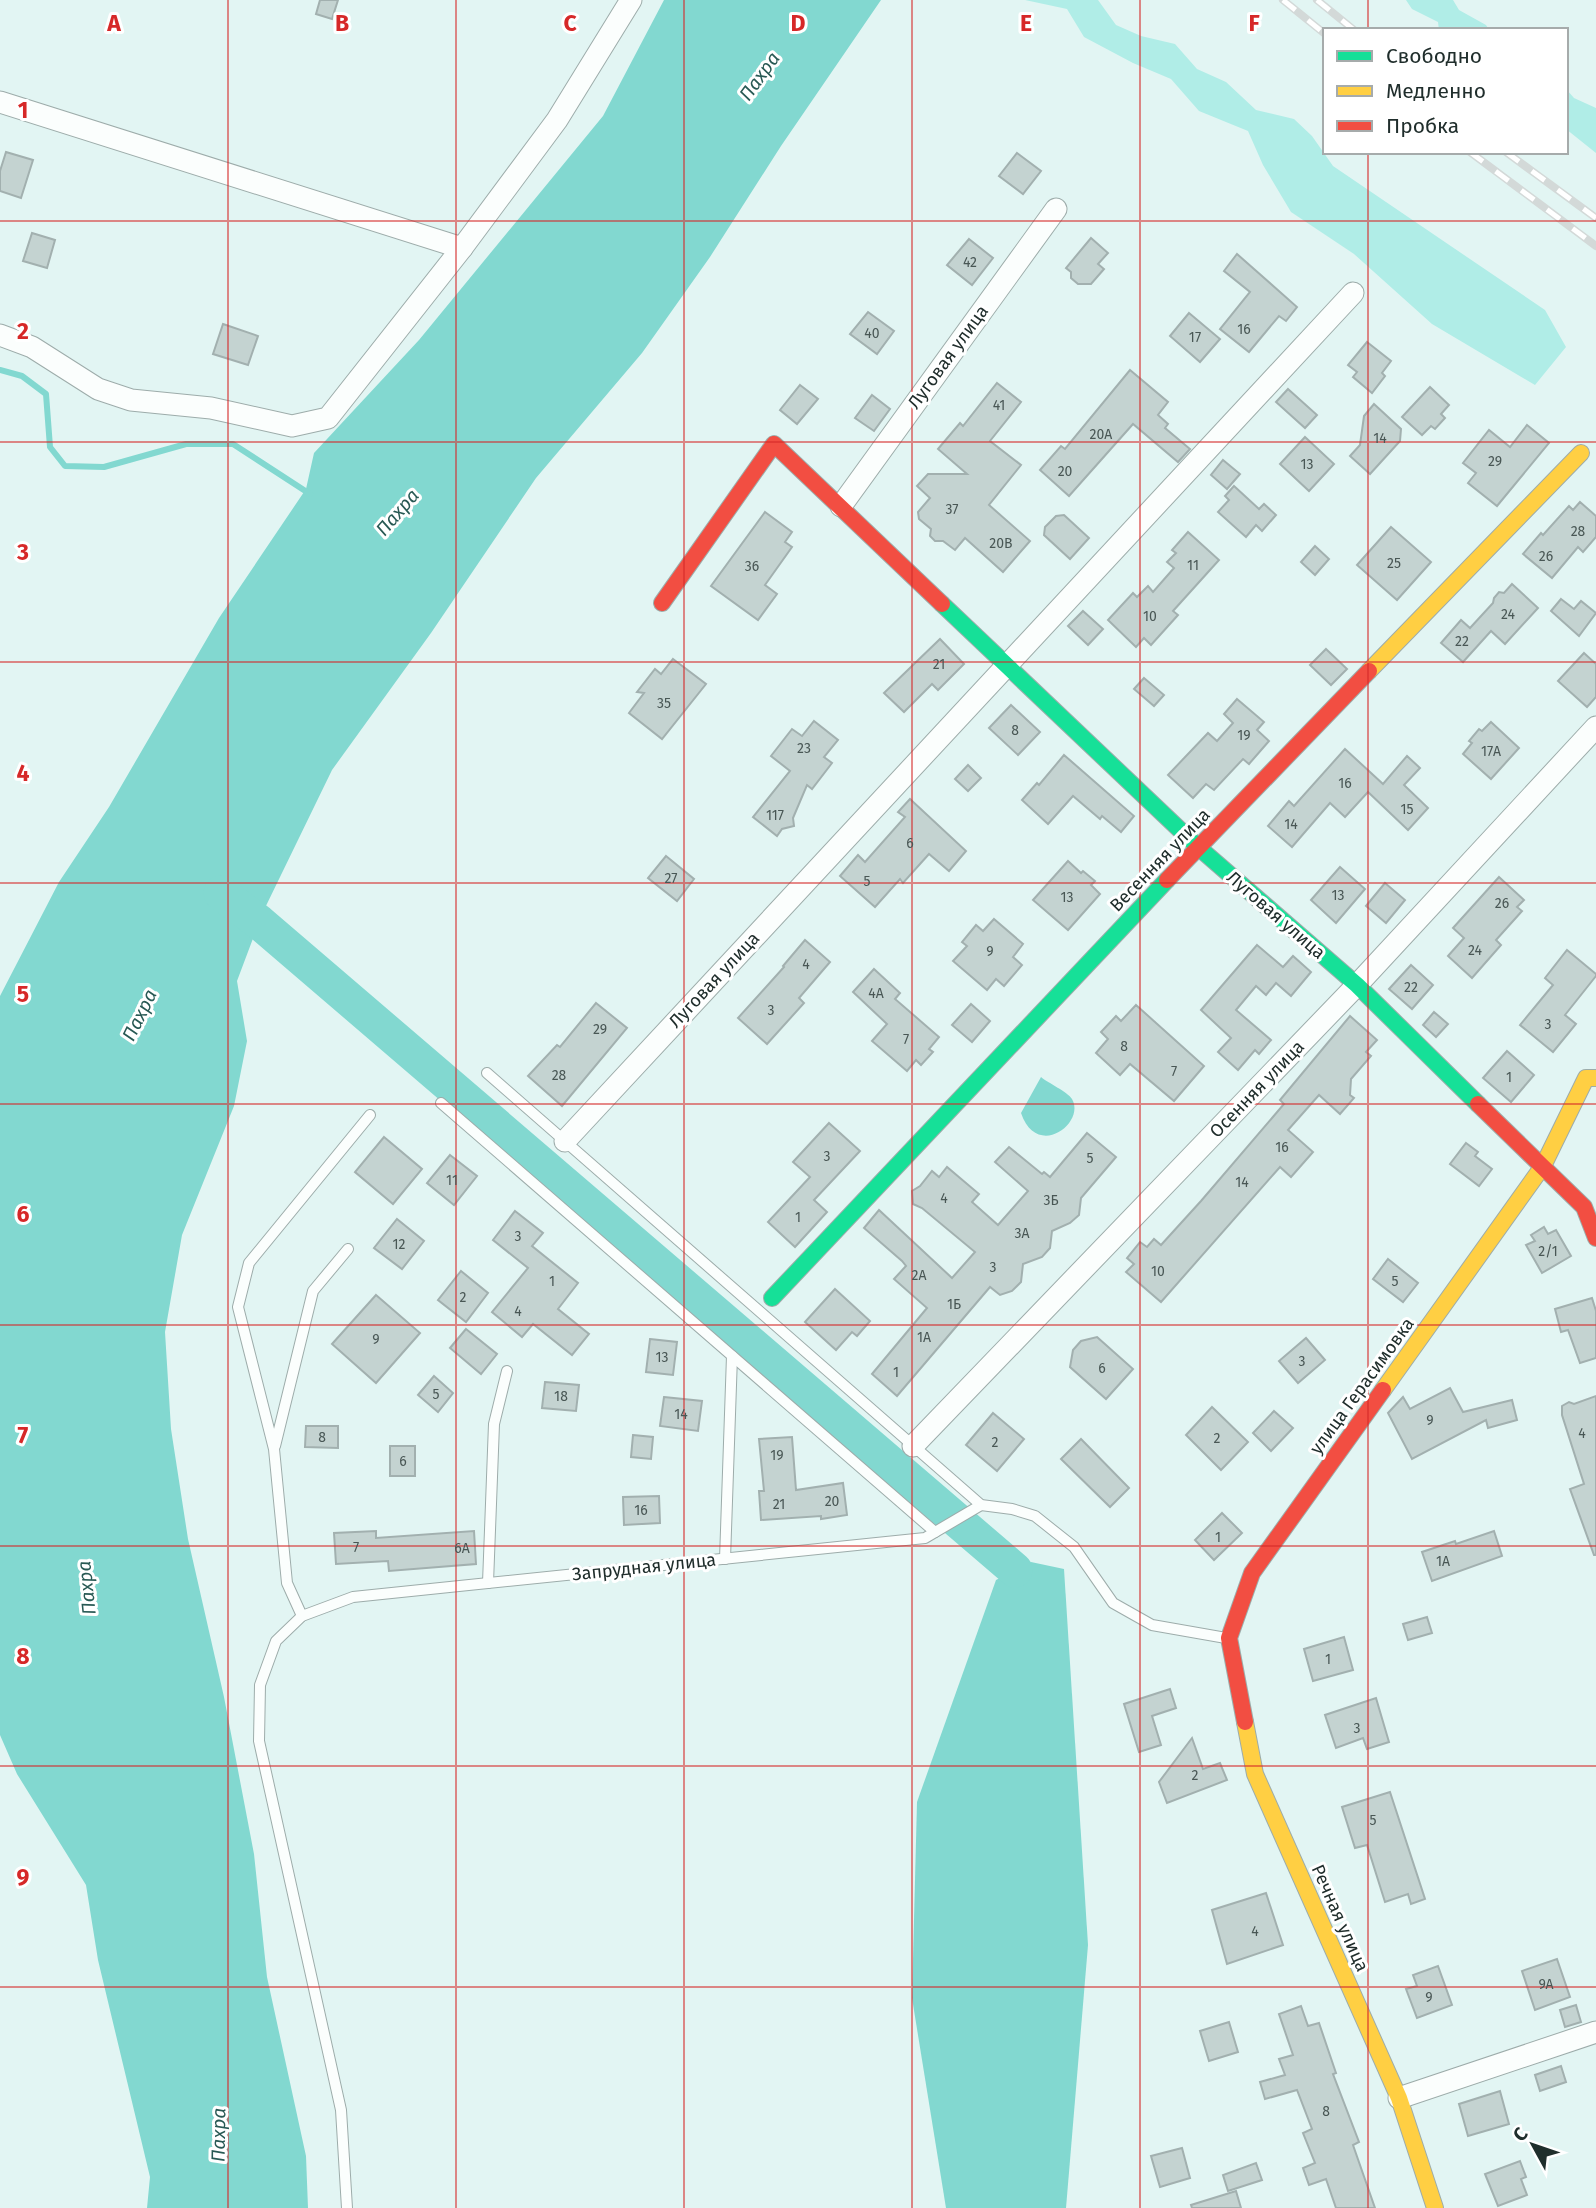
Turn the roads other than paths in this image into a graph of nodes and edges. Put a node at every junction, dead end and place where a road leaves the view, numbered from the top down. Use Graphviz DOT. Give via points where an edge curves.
graph roads {
  1 [pos="631,0"];
  2 [pos="0,102"];
  3 [pos="1056,209"];
  4 [pos="462,248"];
  5 [pos="1353,293"];
  6 [pos="0,335"];
  7 [pos="1581,453"];
  8 [pos="841,506"];
  9 [pos="662,603"];
  10 [pos="1007,666"];
  11 [pos="1596,727"];
  12 [pos="1198,847"];
  13 [pos="1357,985"];
  14 [pos="487,1073"];
  15 [pos="1596,1078"];
  16 [pos="441,1103"];
  17 [pos="370,1115"];
  18 [pos="565,1141"];
  19 [pos="1543,1166"];
  20 [pos="1596,1238"];
  21 [pos="348,1249"];
  22 [pos="772,1298"];
  23 [pos="732,1356"];
  24 [pos="508,1371"];
  25 [pos="913,1446"];
  26 [pos="274,1449"];
  27 [pos="981,1505"];
  28 [pos="935,1532"];
  29 [pos="725,1559"];
  30 [pos="488,1583"];
  31 [pos="302,1616"];
  32 [pos="1229,1638"];
  33 [pos="1596,2032"];
  34 [pos="1399,2098"];
  35 [pos="347,2208"];
  36 [pos="1435,2208"];
  1 -- 4 [label="street" via="557,120"];
  2 -- 4 [label="street"];
  3 -- 8 [label="street, Луговая улица"];
  4 -- 6 [label="street" via="328,418 292,426 211,408 131,400 98,389 32,347"];
  5 -- 10 [label="street, Луговая улица"];
  7 -- 12 [label="street, Весенняя улица"];
  8 -- 9 [label="street, Луговая улица" via="774,444"];
  8 -- 10 [label="street, Луговая улица"];
  10 -- 12 [label="street, Луговая улица"];
  10 -- 18 [label="street, Луговая улица"];
  11 -- 13 [label="street, Осенняя улица"];
  12 -- 13 [label="street, Луговая улица"];
  12 -- 22 [label="street, Весенняя улица"];
  13 -- 19 [label="street, Луговая улица"];
  13 -- 25 [label="street, Осенняя улица"];
  14 -- 18 [label="lane"];
  15 -- 19 [label="street, улица Герасимовка" via="1586,1077"];
  16 -- 23 [label="lane"];
  17 -- 26 [label="lane" via="249,1263 237,1307"];
  18 -- 25 [label="lane"];
  19 -- 20 [label="street, Луговая улица" via="1584,1207"];
  19 -- 32 [label="street, улица Герасимовка" via="1252,1573"];
  21 -- 26 [label="lane" via="313,1291"];
  23 -- 28 [label="lane"];
  23 -- 29 [label="lane"];
  24 -- 30 [label="lane" via="494,1423"];
  25 -- 27 [label="lane"];
  26 -- 31 [label="lane" via="287,1583"];
  27 -- 28 [label="lane, Запрудная улица"];
  27 -- 32 [label="lane" via="1035,1516 1074,1547 1112,1603 1152,1625"];
  28 -- 29 [label="lane, Запрудная улица" via="925,1538"];
  29 -- 30 [label="lane, Запрудная улица"];
  30 -- 31 [label="lane, Запрудная улица" via="353,1597"];
  31 -- 35 [label="lane" via="276,1641 260,1685 259,1741 341,2110"];
  32 -- 34 [label="street, Речная улица" via="1255,1774"];
  33 -- 34 [label="street"];
  34 -- 36 [label="street, Речная улица"];
}
